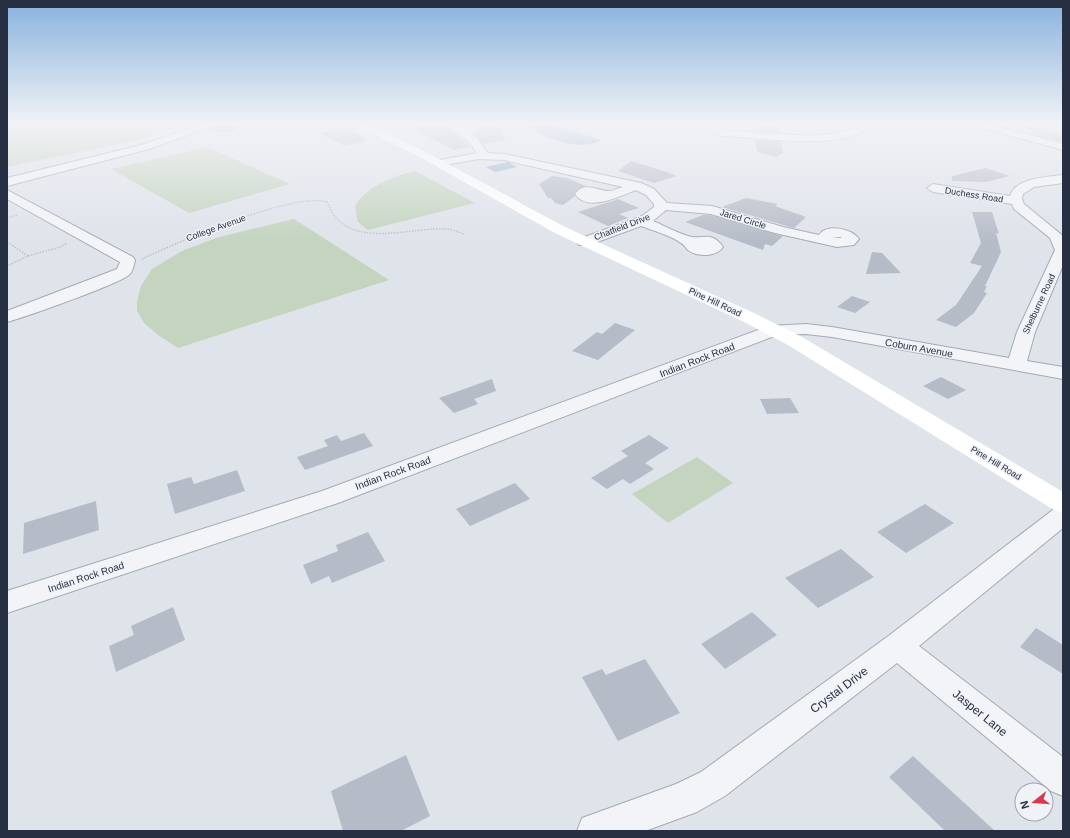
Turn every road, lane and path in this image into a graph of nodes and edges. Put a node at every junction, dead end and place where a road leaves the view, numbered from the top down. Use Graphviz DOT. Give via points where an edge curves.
graph roads {
  1 [pos="85,162"];
  2 [pos="435,162"];
  3 [pos="450,162"];
  4 [pos="531,162"];
  5 [pos="439,164"];
  6 [pos="1063,179"];
  7 [pos="7,182"];
  8 [pos="637,186"];
  9 [pos="934,188"];
  10 [pos="7,194"];
  11 [pos="609,195"];
  12 [pos="1015,201"];
  13 [pos="661,206"];
  14 [pos="642,221"];
  15 [pos="464,234"];
  16 [pos="84,235"];
  17 [pos="824,240"];
  18 [pos="7,242"];
  19 [pos="584,242"];
  20 [pos="692,242"];
  21 [pos="12,245"];
  22 [pos="7,247"];
  23 [pos="28,256"];
  24 [pos="7,266"];
  25 [pos="127,266"];
  26 [pos="7,317"];
  27 [pos="775,330"];
  28 [pos="1016,365"];
  29 [pos="1063,373"];
  30 [pos="1063,504"];
  31 [pos="1063,515"];
  32 [pos="7,602"];
  33 [pos="897,646"];
  34 [pos="1063,779"];
  35 [pos="594,831"];
  1 -- 7 [label="street"];
  2 -- 5 [label="street, Pine Hill Road"];
  3 -- 5 [label="street, Chatfield Drive"];
  4 -- 8 [label="street, Chatfield Drive"];
  5 -- 19 [label="street, Pine Hill Road"];
  6 -- 12 [label="street" via="1022,188 1015,196"];
  8 -- 11 [label="street"];
  8 -- 13 [label="street, Chatfield Drive" via="654,195"];
  9 -- 12 [label="street, Duchess Road"];
  10 -- 16 [label="street"];
  12 -- 28 [label="street, Shelburne Road" via="1056,236 1062,250 1026,332"];
  13 -- 14 [label="street, Chatfield Drive"];
  13 -- 17 [label="street, Jared Circle" via="712,210"];
  14 -- 19 [label="street, Chatfield Drive"];
  14 -- 20 [label="street"];
  15 -- 25 [label="path, College Avenue" via="446,229 373,234 354,230 330,212 327,202 308,200 213,228"];
  16 -- 23 [label="path" via="60,247"];
  16 -- 25 [label="street" via="122,255 128,260"];
  18 -- 21 [label="path"];
  19 -- 27 [label="street, Pine Hill Road"];
  21 -- 22 [label="path"];
  21 -- 23 [label="path"];
  23 -- 24 [label="path"];
  25 -- 26 [label="street" via="124,272 104,281"];
  27 -- 28 [label="street, Coburn Avenue" via="806,329 832,332"];
  27 -- 30 [label="street, Pine Hill Road"];
  27 -- 32 [label="street, Indian Rock Road" via="330,496 245,526"];
  28 -- 29 [label="street, Coburn Avenue"];
  31 -- 33 [label="street, Crystal Drive"];
  33 -- 34 [label="street, Jasper Lane"];
  33 -- 35 [label="street, Crystal Drive" via="713,784 684,799"];
}
